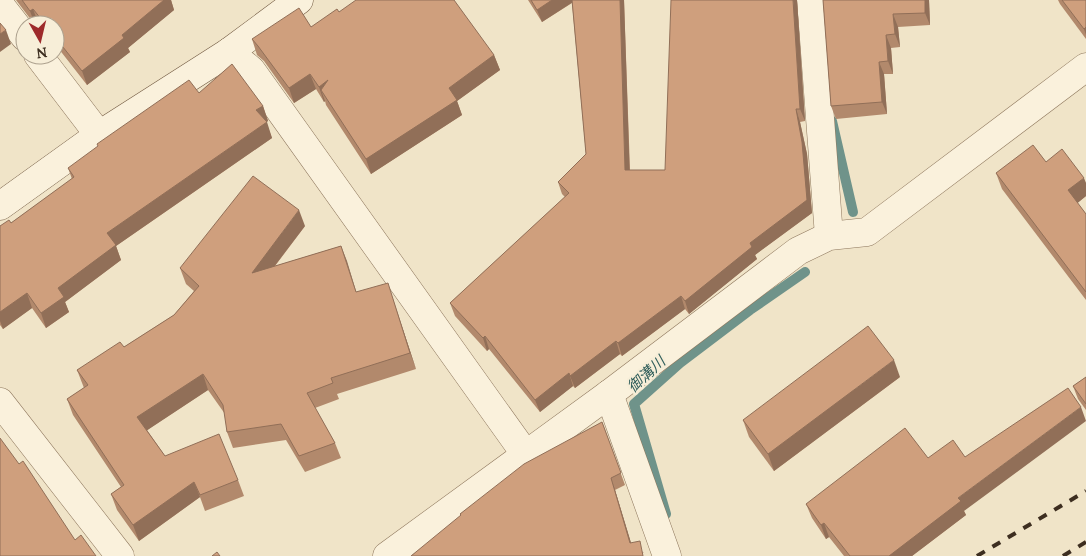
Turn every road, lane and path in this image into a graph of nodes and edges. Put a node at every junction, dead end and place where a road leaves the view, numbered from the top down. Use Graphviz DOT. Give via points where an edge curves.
graph roads {
  1 [pos="299,0"];
  2 [pos="811,0"];
  3 [pos="0,4"];
  4 [pos="15,24"];
  5 [pos="229,52"];
  6 [pos="46,65"];
  7 [pos="1086,67"];
  8 [pos="99,135"];
  9 [pos="0,206"];
  10 [pos="829,236"];
  11 [pos="609,394"];
  12 [pos="0,402"];
  13 [pos="526,455"];
  14 [pos="120,556"];
  15 [pos="387,556"];
  16 [pos="667,556"];
  1 -- 5 [label="street"];
  2 -- 10 [label="street"];
  3 -- 4 [label="street"];
  5 -- 8 [label="street"];
  5 -- 13 [label="street" via="251,70"];
  6 -- 8 [label="street"];
  7 -- 10 [label="street" via="867,232"];
  8 -- 9 [label="street"];
  10 -- 11 [label="street" via="798,251"];
  11 -- 13 [label="street"];
  11 -- 16 [label="street"];
  12 -- 14 [label="street"];
  13 -- 15 [label="street"];
}
